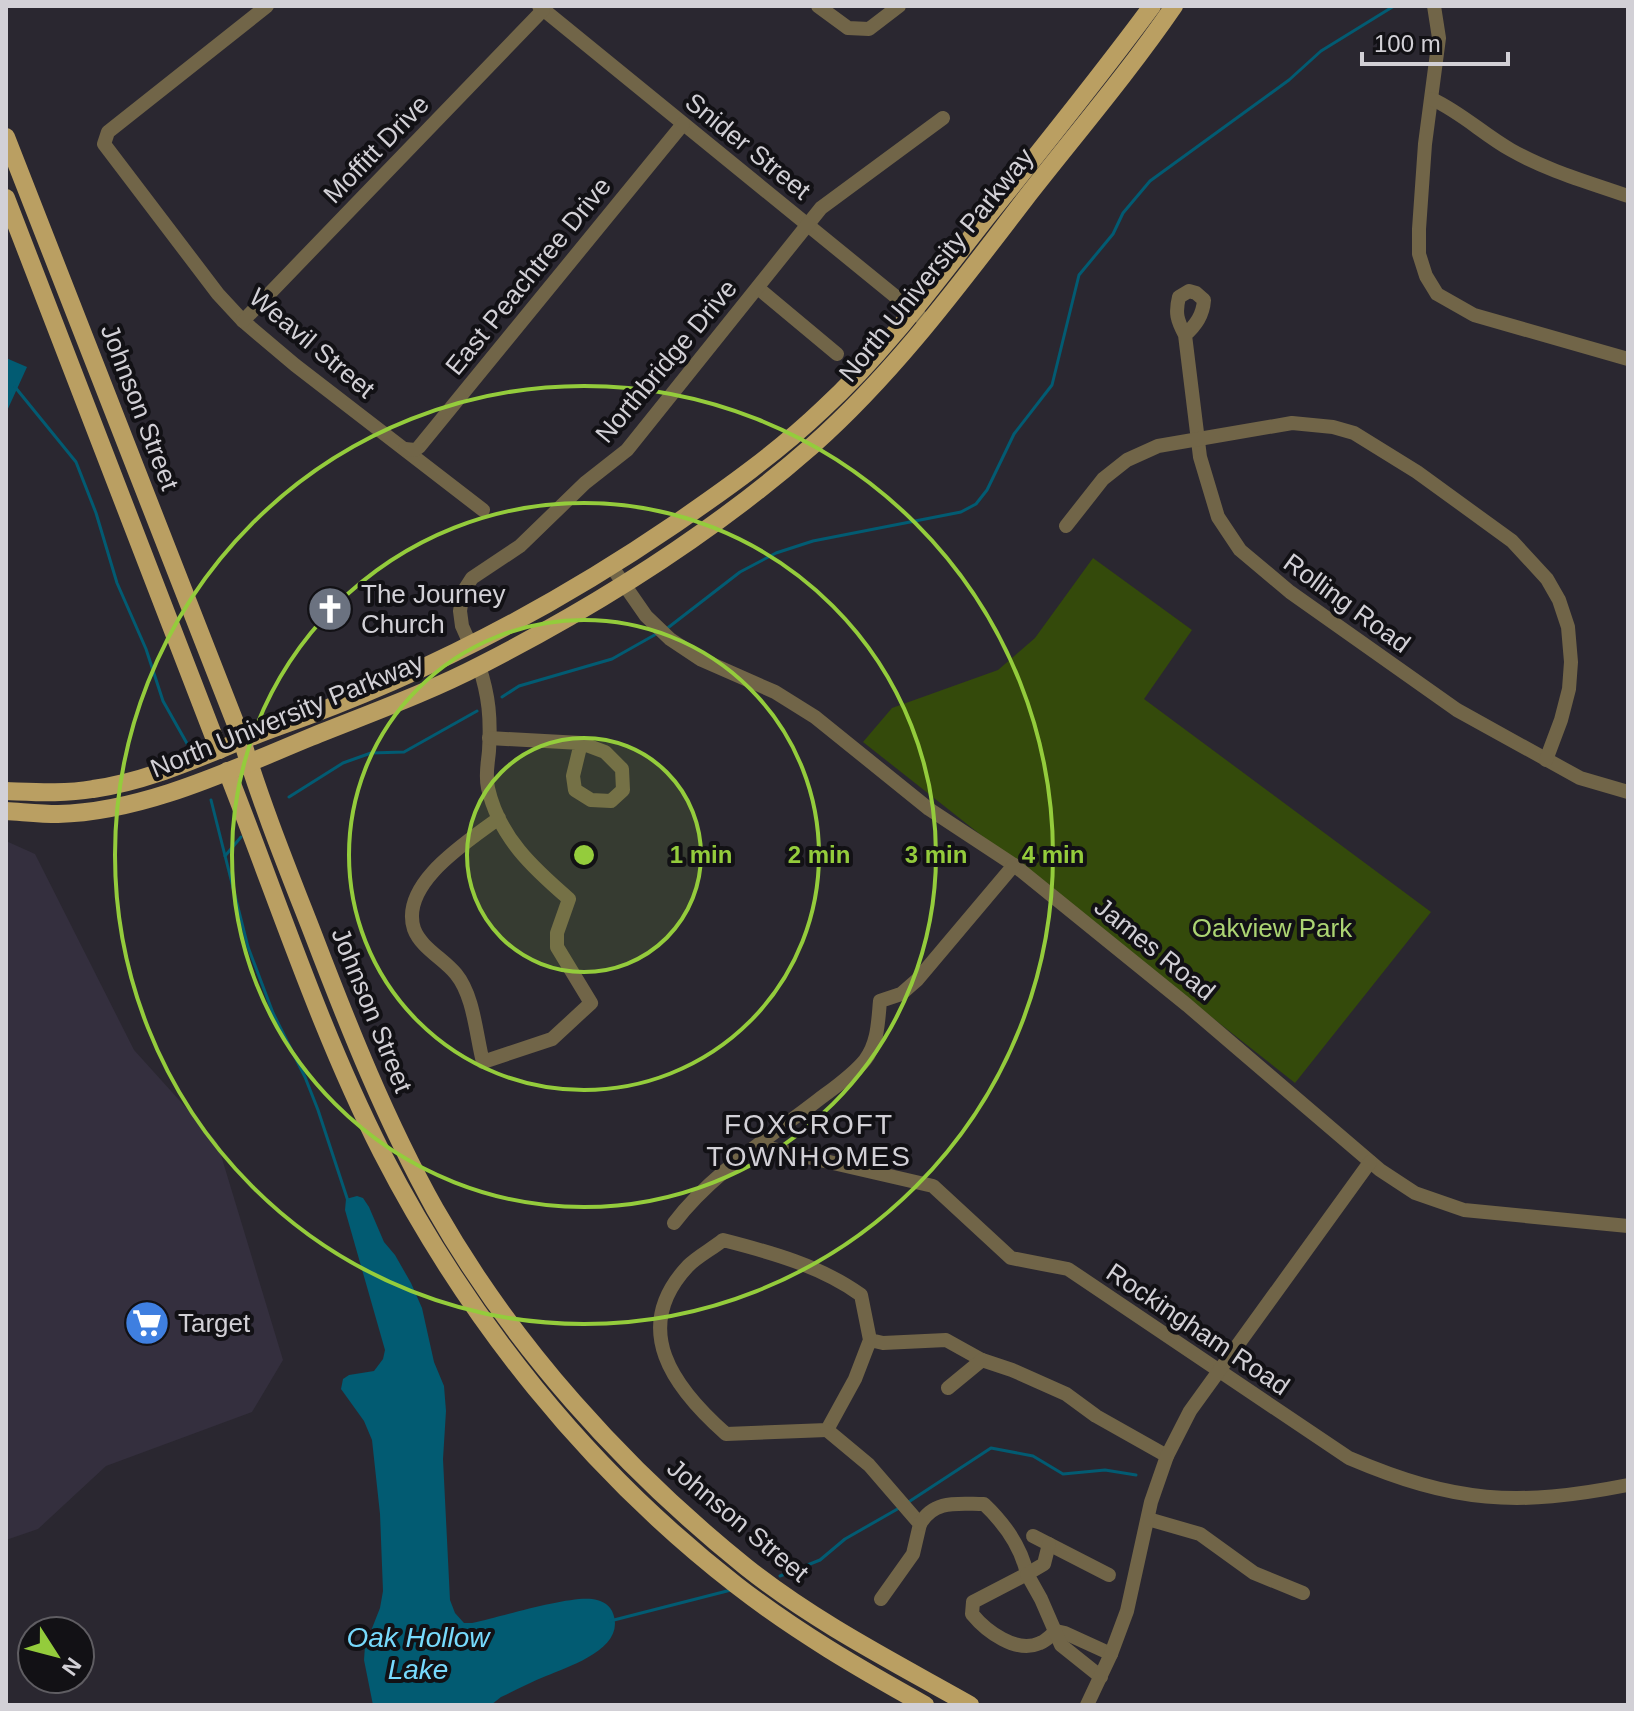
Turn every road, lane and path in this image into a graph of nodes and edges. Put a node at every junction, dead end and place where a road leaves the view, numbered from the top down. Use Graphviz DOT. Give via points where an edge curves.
graph roads {
  1 [pos="267,6"];
  2 [pos="818,6"];
  3 [pos="899,6"];
  4 [pos="1152,6"];
  5 [pos="1174,6"];
  6 [pos="1434,6"];
  7 [pos="541,8"];
  8 [pos="1432,99"];
  9 [pos="943,118"];
  10 [pos="683,124"];
  11 [pos="6,137"];
  12 [pos="1628,196"];
  13 [pos="6,198"];
  14 [pos="806,224"];
  15 [pos="758,288"];
  16 [pos="920,317"];
  17 [pos="243,321"];
  18 [pos="1185,335"];
  19 [pos="837,354"];
  20 [pos="1628,359"];
  21 [pos="1198,441"];
  22 [pos="405,449"];
  23 [pos="483,510"];
  24 [pos="1066,526"];
  25 [pos="617,575"];
  26 [pos="471,646"];
  27 [pos="479,666"];
  28 [pos="489,738"];
  29 [pos="242,740"];
  30 [pos="581,743"];
  31 [pos="219,750"];
  32 [pos="1546,760"];
  33 [pos="249,762"];
  34 [pos="227,771"];
  35 [pos="6,791"];
  36 [pos="1628,792"];
  37 [pos="6,811"];
  38 [pos="499,818"];
  39 [pos="1014,865"];
  40 [pos="760,1146"];
  41 [pos="1370,1162"];
  42 [pos="674,1223"];
  43 [pos="1628,1226"];
  44 [pos="870,1340"];
  45 [pos="982,1360"];
  46 [pos="1218,1372"];
  47 [pos="948,1388"];
  48 [pos="827,1430"];
  49 [pos="1167,1456"];
  50 [pos="1628,1485"];
  51 [pos="1148,1519"];
  52 [pos="920,1524"];
  53 [pos="1033,1536"];
  54 [pos="1049,1544"];
  55 [pos="1027,1574"];
  56 [pos="1109,1575"];
  57 [pos="1303,1593"];
  58 [pos="881,1599"];
  59 [pos="1056,1631"];
  60 [pos="1111,1654"];
  61 [pos="1101,1677"];
  62 [pos="925,1705"];
  63 [pos="970,1705"];
  64 [pos="1087,1705"];
  1 -- 17 [label="street, Weavil Street" via="104,139 106,149"];
  2 -- 3 [label="street" via="848,28 869,29"];
  4 -- 16 [label="main road, North University Parkway"];
  5 -- 16 [label="main road, North University Parkway" via="1136,59"];
  6 -- 8 [label="street" via="1439,38"];
  7 -- 10 [label="street, Snider Street"];
  7 -- 17 [label="street, Moffitt Drive"];
  8 -- 12 [label="street" via="1509,150 1556,173"];
  8 -- 20 [label="street" via="1421,182 1419,254 1437,294 1474,315"];
  9 -- 14 [label="street, Northbridge Drive"];
  10 -- 14 [label="street, Snider Street"];
  10 -- 22 [label="street, East Peachtree Drive" via="419,447"];
  11 -- 29 [label="main road, Johnson Street"];
  13 -- 31 [label="main road, Johnson Street"];
  14 -- 15 [label="street, Northbridge Drive"];
  14 -- 16 [label="street, Snider Street"];
  15 -- 19 [label="street"];
  15 -- 26 [label="street, Northbridge Drive" via="627,450 520,546 472,578 460,611"];
  16 -- 25 [label="main road, North University Parkway" via="876,384 811,446 697,534"];
  17 -- 22 [label="street, Weavil Street"];
  18 -- 21 [label="street, Rolling Road"];
  21 -- 24 [label="street" via="1158,446 1127,460 1103,479"];
  21 -- 32 [label="street, Rolling Road" via="1218,517 1240,550 1265,573 1444,701"];
  21 -- 32 [label="street" via="1292,423 1354,433 1512,541 1547,579 1568,627 1569,689"];
  22 -- 23 [label="street, Weavil Street"];
  25 -- 26 [label="main road, North University Parkway" via="573,591"];
  25 -- 27 [label="main road, North University Parkway"];
  25 -- 39 [label="street, James Road" via="654,625 684,650 801,707 929,809"];
  26 -- 29 [label="main road, North University Parkway" via="349,702"];
  27 -- 28 [label="street" via="490,707"];
  27 -- 33 [label="main road, North University Parkway"];
  28 -- 30 [label="street"];
  28 -- 38 [label="street" via="488,787"];
  29 -- 31 [label="main road, North University Parkway"];
  29 -- 33 [label="main road, Johnson Street"];
  31 -- 34 [label="street, Johnson Street"];
  31 -- 35 [label="main road, North University Parkway" via="105,787 63,793"];
  32 -- 36 [label="street, Rolling Road" via="1580,778"];
  33 -- 34 [label="main road, North University Parkway"];
  33 -- 63 [label="main road, Johnson Street" via="375,1087 436,1210 506,1318 606,1437 747,1568 837,1630"];
  34 -- 37 [label="main road, North University Parkway" via="150,798 91,810"];
  34 -- 62 [label="main road, Johnson Street" via="381,1150 461,1289 524,1376 625,1486 735,1584 804,1634"];
  38 -- 38 [label="street" via="515,849 569,899 557,947 591,1003 552,1039 483,1062 466,993 457,975 414,929 414,905 432,869"];
  39 -- 40 [label="street" via="917,980 901,994 880,1001 876,1038 865,1060"];
  39 -- 41 [label="street, James Road"];
  40 -- 42 [label="street" via="689,1202"];
  40 -- 46 [label="street, Rockingham Road" via="933,1186 1011,1258 1068,1269"];
  41 -- 43 [label="street, James Road" via="1415,1193 1464,1210"];
  41 -- 46 [label="street"];
  44 -- 45 [label="street" via="946,1340"];
  44 -- 48 [label="street"];
  44 -- 48 [label="street" via="861,1295 848,1286 768,1252 723,1240 691,1262 665,1299 661,1324 673,1377 726,1434"];
  45 -- 47 [label="street"];
  45 -- 49 [label="street" via="1066,1394"];
  46 -- 49 [label="street"];
  46 -- 50 [label="street, Rockingham Road" via="1349,1458 1428,1488 1468,1496 1542,1498"];
  48 -- 52 [label="street" via="869,1465"];
  49 -- 51 [label="street"];
  51 -- 57 [label="street" via="1200,1534 1254,1573"];
  51 -- 60 [label="street" via="1127,1611"];
  52 -- 55 [label="street" via="926,1512 942,1505 984,1504 1003,1522"];
  52 -- 58 [label="street" via="913,1554"];
  53 -- 54 [label="street"];
  54 -- 55 [label="street" via="1044,1564"];
  54 -- 56 [label="street"];
  55 -- 59 [label="street"];
  55 -- 59 [label="street" via="973,1602 972,1614 1004,1640 1022,1644 1038,1644"];
  59 -- 60 [label="street"];
  59 -- 61 [label="street" via="1061,1645"];
  60 -- 61 [label="street"];
  61 -- 64 [label="street"];
}
